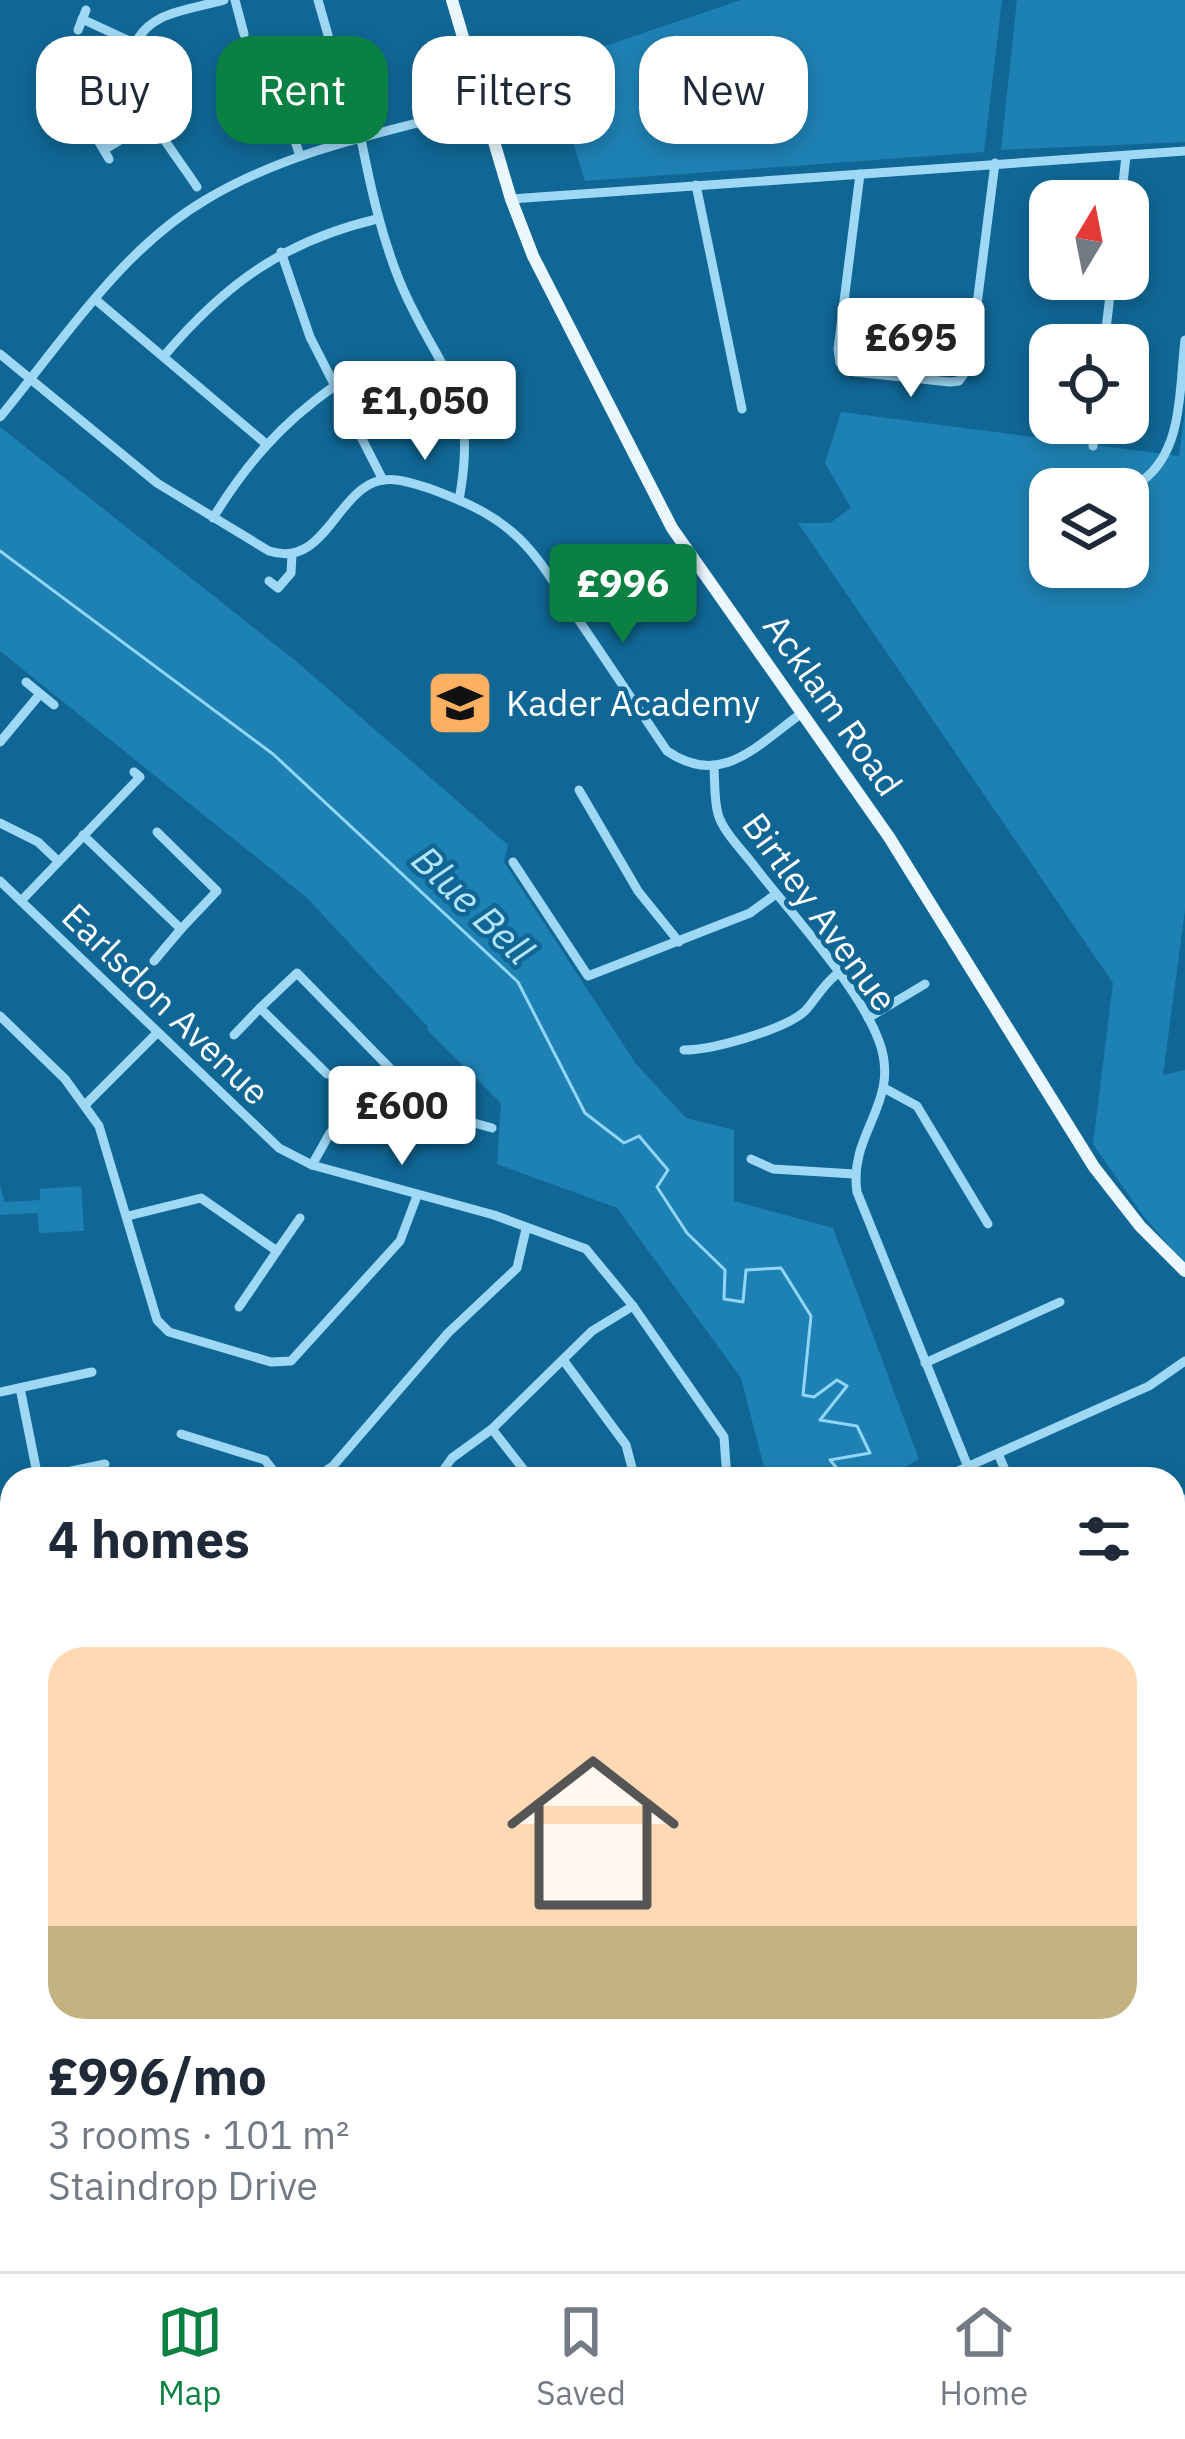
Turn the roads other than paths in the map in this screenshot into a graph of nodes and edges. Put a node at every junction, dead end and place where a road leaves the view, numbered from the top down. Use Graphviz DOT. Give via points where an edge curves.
graph roads {
  1 [pos="224,0"];
  2 [pos="235,0"];
  3 [pos="318,0"];
  4 [pos="452,0"];
  5 [pos="82,20"];
  6 [pos="244,34"];
  7 [pos="328,35"];
  8 [pos="118,36"];
  9 [pos="142,36"];
  10 [pos="463,36"];
  11 [pos="114,144"];
  12 [pos="168,144"];
  13 [pos="296,144"];
  14 [pos="344,144"];
  15 [pos="363,144"];
  16 [pos="495,144"];
  17 [pos="104,150"];
  18 [pos="1185,151"];
  19 [pos="300,156"];
  20 [pos="1126,156"];
  21 [pos="995,163"];
  22 [pos="860,174"];
  23 [pos="1123,180"];
  24 [pos="696,185"];
  25 [pos="196,187"];
  26 [pos="511,199"];
  27 [pos="376,218"];
  28 [pos="281,252"];
  29 [pos="96,300"];
  30 [pos="1185,340"];
  31 [pos="0,354"];
  32 [pos="164,356"];
  33 [pos="31,380"];
  34 [pos="333,388"];
  35 [pos="742,410"];
  36 [pos="0,417"];
  37 [pos="265,443"];
  38 [pos="1149,476"];
  39 [pos="383,480"];
  40 [pos="459,500"];
  41 [pos="213,518"];
  42 [pos="292,554"];
  43 [pos="269,581"];
  44 [pos="26,682"];
  45 [pos="40,694"];
  46 [pos="54,705"];
  47 [pos="802,712"];
  48 [pos="2,734"];
  49 [pos="714,768"];
  50 [pos="140,777"];
  51 [pos="579,790"];
  52 [pos="0,823"];
  53 [pos="83,835"];
  54 [pos="158,838"];
  55 [pos="58,861"];
  56 [pos="514,862"];
  57 [pos="0,881"];
  58 [pos="776,894"];
  59 [pos="21,901"];
  60 [pos="181,929"];
  61 [pos="679,942"];
  62 [pos="154,961"];
  63 [pos="837,974"];
  64 [pos="925,984"];
  65 [pos="260,1009"];
  66 [pos="0,1016"];
  67 [pos="868,1018"];
  68 [pos="157,1033"];
  69 [pos="234,1035"];
  70 [pos="684,1050"];
  71 [pos="391,1071"];
  72 [pos="326,1074"];
  73 [pos="884,1088"];
  74 [pos="85,1105"];
  75 [pos="492,1128"];
  76 [pos="751,1159"];
  77 [pos="312,1165"];
  78 [pos="854,1174"];
  79 [pos="417,1196"];
  80 [pos="128,1216"];
  81 [pos="300,1218"];
  82 [pos="988,1224"];
  83 [pos="526,1229"];
  84 [pos="278,1251"];
  85 [pos="1185,1271"];
  86 [pos="241,1299"];
  87 [pos="1060,1302"];
  88 [pos="633,1306"];
  89 [pos="1185,1360"];
  90 [pos="564,1361"];
  91 [pos="925,1363"];
  92 [pos="92,1372"];
  93 [pos="20,1388"];
  94 [pos="0,1392"];
  95 [pos="492,1429"];
  96 [pos="181,1434"];
  97 [pos="999,1456"];
  98 [pos="105,1464"];
  99 [pos="36,1467"];
  100 [pos="91,1467"];
  101 [pos="271,1467"];
  102 [pos="332,1467"];
  103 [pos="446,1467"];
  104 [pos="522,1467"];
  105 [pos="632,1467"];
  106 [pos="726,1467"];
  107 [pos="968,1467"];
  108 [pos="1004,1467"];
  1 -- 9 [label="street" via="163,17"];
  2 -- 6 [label="street"];
  3 -- 7 [label="street"];
  4 -- 10 [label="main road, Acklam Road"];
  5 -- 8 [label="street"];
  11 -- 17 [label="street"];
  12 -- 25 [label="street"];
  13 -- 19 [label="street"];
  14 -- 19 [label="street"];
  15 -- 27 [label="street"];
  16 -- 26 [label="main road, Acklam Road"];
  18 -- 20 [label="street"];
  19 -- 29 [label="street" via="205,200"];
  20 -- 21 [label="street"];
  20 -- 23 [label="street"];
  21 -- 22 [label="street"];
  21 -- 22 [label="street" via="969,367 958,381 854,372 840,363"];
  22 -- 24 [label="street"];
  24 -- 26 [label="street"];
  24 -- 35 [label="street"];
  26 -- 47 [label="main road, Acklam Road" via="672,528"];
  27 -- 28 [label="street"];
  27 -- 40 [label="street" via="460,401 467,449"];
  28 -- 32 [label="street" via="201,312"];
  28 -- 34 [label="street"];
  29 -- 32 [label="street"];
  29 -- 33 [label="street"];
  30 -- 38 [label="street" via="1171,447"];
  31 -- 33 [label="street"];
  32 -- 37 [label="street"];
  33 -- 36 [label="street"];
  33 -- 41 [label="street"];
  34 -- 37 [label="street"];
  34 -- 39 [label="street"];
  37 -- 41 [label="street"];
  39 -- 40 [label="street"];
  39 -- 42 [label="street" via="356,494 311,547"];
  40 -- 49 [label="street" via="531,549 667,751"];
  41 -- 42 [label="street" via="268,551"];
  42 -- 43 [label="street" via="291,573 278,588"];
  44 -- 45 [label="street"];
  45 -- 46 [label="street"];
  45 -- 48 [label="street"];
  47 -- 49 [label="street"];
  47 -- 85 [label="main road, Acklam Road" via="1094,1167"];
  49 -- 58 [label="street, Birtley Avenue" via="718,818"];
  50 -- 53 [label="street"];
  51 -- 61 [label="street" via="638,891"];
  52 -- 55 [label="street"];
  53 -- 55 [label="street"];
  53 -- 60 [label="street"];
  54 -- 60 [label="street" via="217,891"];
  55 -- 59 [label="street"];
  56 -- 61 [label="street" via="588,976"];
  57 -- 59 [label="street, Earlsdon Avenue"];
  58 -- 61 [label="street"];
  58 -- 63 [label="street, Birtley Avenue"];
  59 -- 68 [label="street, Earlsdon Avenue"];
  60 -- 62 [label="street"];
  63 -- 67 [label="street, Birtley Avenue"];
  63 -- 70 [label="street" via="804,1012 736,1042"];
  64 -- 67 [label="street"];
  65 -- 69 [label="street"];
  65 -- 71 [label="street" via="297,973"];
  65 -- 72 [label="street"];
  66 -- 74 [label="street"];
  67 -- 73 [label="street, Birtley Avenue" via="884,1056"];
  68 -- 74 [label="street"];
  68 -- 77 [label="street, Earlsdon Avenue" via="265,1137"];
  71 -- 75 [label="street" via="429,1105"];
  71 -- 77 [label="street" via="330,1132"];
  73 -- 78 [label="street"];
  73 -- 82 [label="street" via="917,1106"];
  74 -- 80 [label="street"];
  76 -- 78 [label="street" via="773,1169"];
  77 -- 79 [label="street, Earlsdon Avenue"];
  78 -- 91 [label="street"];
  79 -- 80 [label="street" via="400,1241 285,1363 164,1329"];
  79 -- 83 [label="street, Earlsdon Avenue"];
  80 -- 84 [label="street" via="201,1198"];
  81 -- 84 [label="street"];
  83 -- 88 [label="street, Earlsdon Avenue" via="586,1249"];
  83 -- 102 [label="street" via="517,1268 448,1333"];
  84 -- 86 [label="street"];
  87 -- 91 [label="street"];
  88 -- 90 [label="street" via="592,1331"];
  88 -- 106 [label="street, Earlsdon Avenue" via="724,1437"];
  89 -- 97 [label="street" via="1149,1386"];
  90 -- 95 [label="street"];
  90 -- 105 [label="street" via="626,1445"];
  91 -- 107 [label="street"];
  92 -- 93 [label="street"];
  93 -- 94 [label="street"];
  93 -- 99 [label="street"];
  95 -- 103 [label="street"];
  95 -- 104 [label="street"];
  96 -- 101 [label="street"];
  97 -- 107 [label="street"];
  97 -- 108 [label="street"];
  98 -- 100 [label="street"];
}
